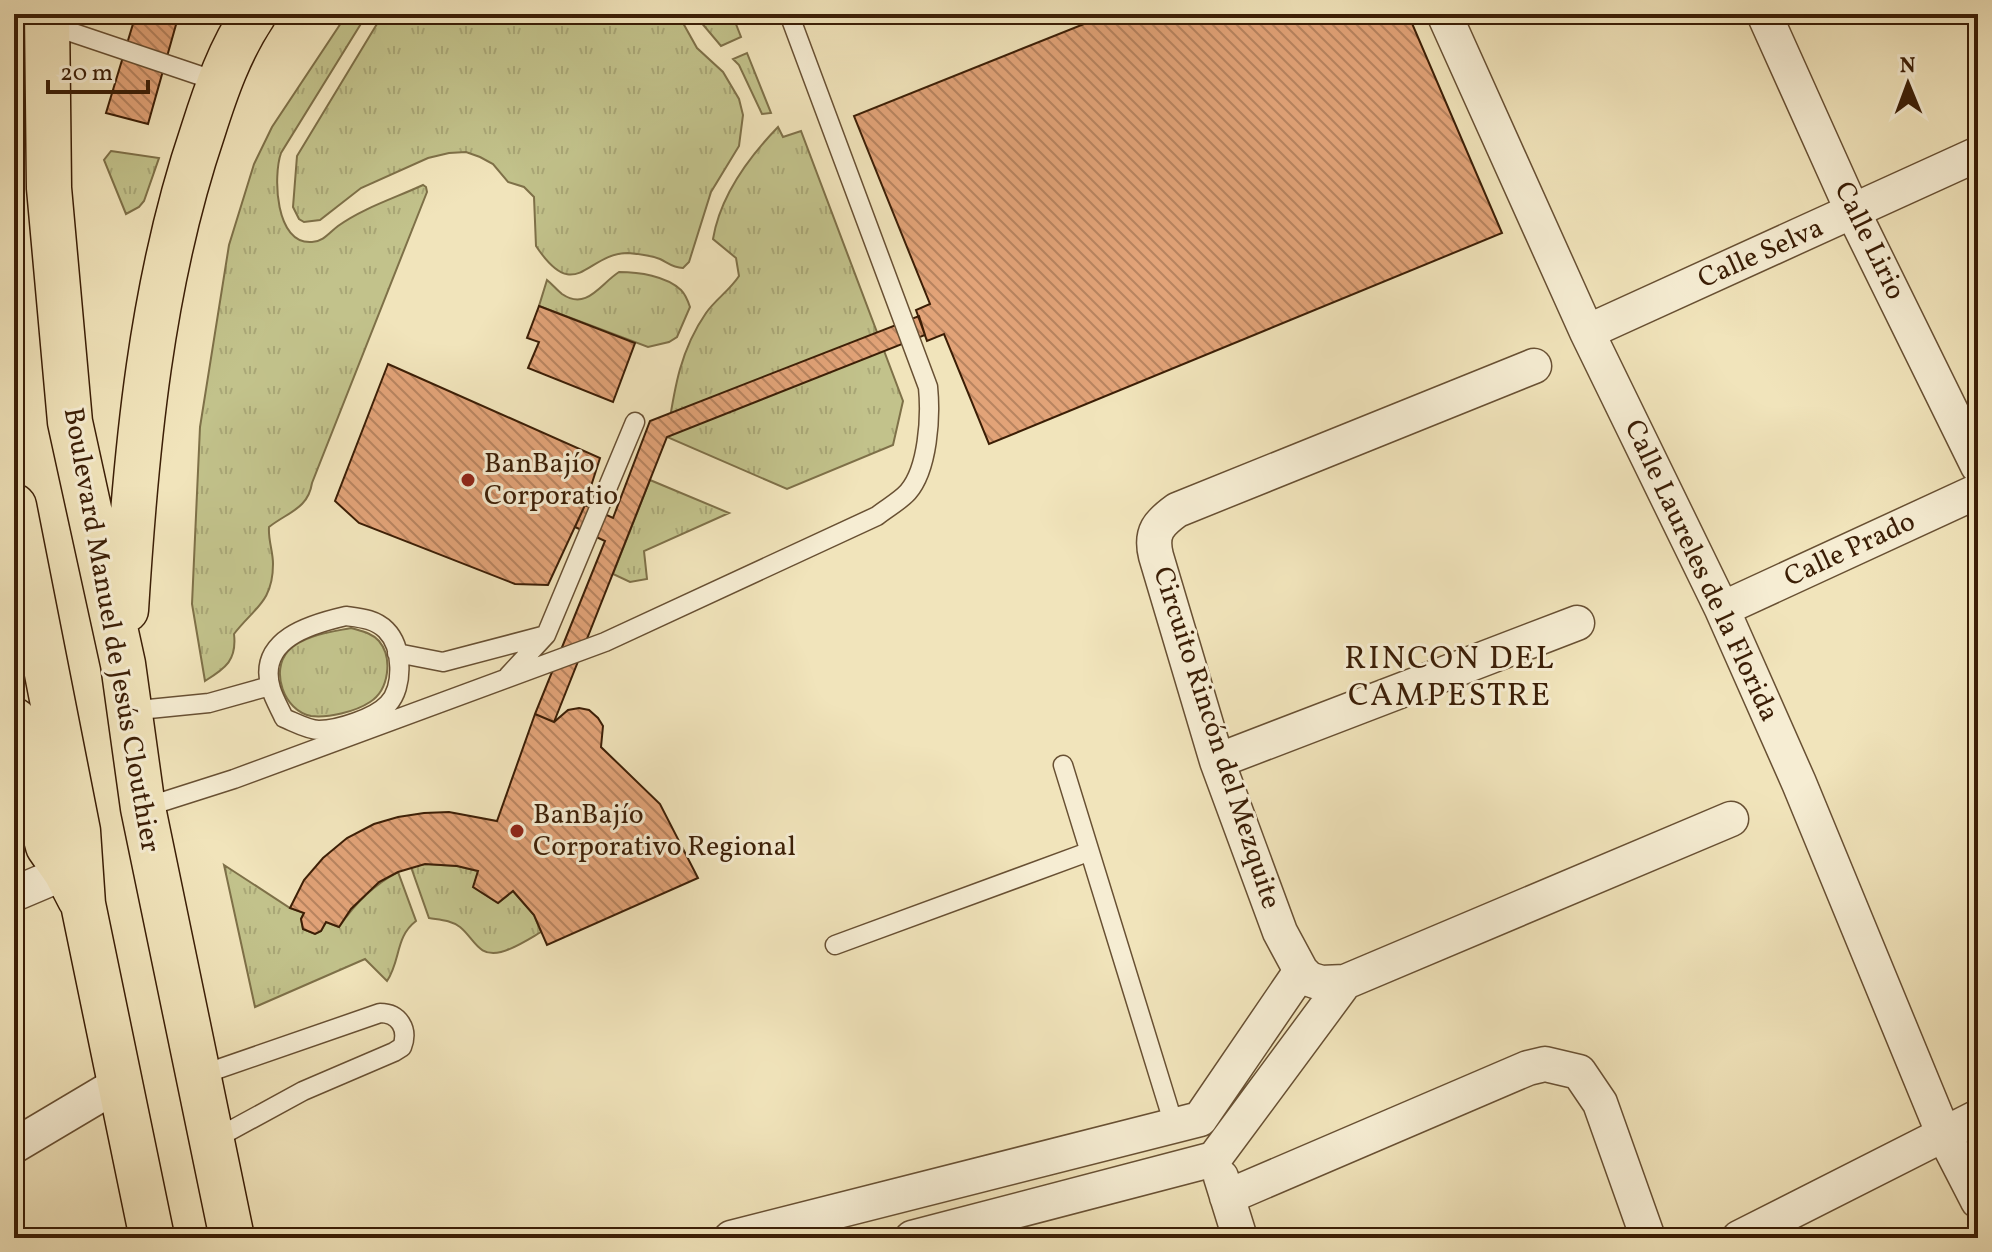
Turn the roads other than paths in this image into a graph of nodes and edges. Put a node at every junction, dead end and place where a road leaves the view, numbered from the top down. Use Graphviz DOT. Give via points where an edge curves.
graph roads {
  1 [pos="254,14"];
  2 [pos="789,14"];
  3 [pos="1444,14"];
  4 [pos="1764,14"];
  5 [pos="47,19"];
  6 [pos="219,82"];
  7 [pos="1978,154"];
  8 [pos="1853,212"];
  9 [pos="1587,332"];
  10 [pos="1534,366"];
  11 [pos="635,422"];
  12 [pos="1978,466"];
  13 [pos="1978,491"];
  14 [pos="15,513"];
  15 [pos="1722,609"];
  16 [pos="1577,623"];
  17 [pos="546,635"];
  18 [pos="397,653"];
  19 [pos="123,664"];
  20 [pos="504,681"];
  21 [pos="270,686"];
  22 [pos="129,711"];
  23 [pos="14,720"];
  24 [pos="1217,761"];
  25 [pos="1063,765"];
  26 [pos="143,808"];
  27 [pos="1731,819"];
  28 [pos="1088,852"];
  29 [pos="74,888"];
  30 [pos="14,894"];
  31 [pos="835,945"];
  32 [pos="1301,971"];
  33 [pos="1345,982"];
  34 [pos="198,1076"];
  35 [pos="120,1083"];
  36 [pos="1978,1117"];
  37 [pos="1187,1122"];
  38 [pos="1944,1135"];
  39 [pos="210,1141"];
  40 [pos="14,1146"];
  41 [pos="1214,1159"];
  42 [pos="1227,1197"];
  43 [pos="1978,1201"];
  44 [pos="739,1237"];
  45 [pos="152,1238"];
  46 [pos="232,1238"];
  47 [pos="912,1238"];
  48 [pos="1240,1238"];
  49 [pos="1648,1238"];
  50 [pos="1739,1238"];
  1 -- 6 [label="main road"];
  2 -- 20 [label="lane" via="928,387 928,431 918,473 909,491 877,516 605,642"];
  3 -- 9 [label="street, Calle Laureles de la Florida"];
  4 -- 8 [label="street, Calle Lirio"];
  5 -- 6 [label="lane"];
  5 -- 19 [label="main road, Boulevard Manuel de Jesús Clouthier" via="49,188 70,422"];
  6 -- 19 [label="main road" via="166,263 133,492"];
  7 -- 8 [label="street, Calle Selva"];
  8 -- 9 [label="street, Calle Selva"];
  8 -- 12 [label="street, Calle Lirio"];
  9 -- 15 [label="street, Calle Laureles de la Florida"];
  10 -- 24 [label="street, Circuito Rincón del Mezquite" via="1177,510 1161,522 1154,547"];
  11 -- 17 [label="lane"];
  13 -- 15 [label="street, Calle Prado"];
  14 -- 29 [label="main road" via="78,831"];
  15 -- 38 [label="street, Calle Laureles de la Florida"];
  16 -- 24 [label="street"];
  17 -- 18 [label="lane" via="443,662"];
  17 -- 20 [label="lane"];
  18 -- 21 [label="lane" via="388,631 367,618 346,616 315,623 281,642 270,663"];
  18 -- 21 [label="lane" via="401,679 388,704 360,722 317,730 284,718"];
  19 -- 22 [label="main road, Boulevard Manuel de Jesús Clouthier"];
  20 -- 26 [label="lane"];
  21 -- 22 [label="lane" via="209,703"];
  22 -- 26 [label="main road, Boulevard Manuel de Jesús Clouthier"];
  23 -- 29 [label="main road" via="32,812"];
  24 -- 32 [label="street, Circuito Rincón del Mezquite" via="1280,932"];
  25 -- 28 [label="lane"];
  26 -- 34 [label="main road, Boulevard Manuel de Jesús Clouthier"];
  27 -- 33 [label="street"];
  28 -- 31 [label="lane"];
  28 -- 37 [label="lane"];
  29 -- 30 [label="street"];
  29 -- 35 [label="main road"];
  32 -- 33 [label="street" via="1321,983"];
  32 -- 37 [label="street"];
  33 -- 41 [label="street"];
  34 -- 39 [label="main road, Boulevard Manuel de Jesús Clouthier"];
  34 -- 39 [label="lane" via="380,1013 391,1014 405,1032 402,1047 394,1052 303,1091"];
  35 -- 40 [label="street"];
  35 -- 45 [label="main road"];
  36 -- 38 [label="street"];
  37 -- 41 [label="street"];
  37 -- 44 [label="street"];
  38 -- 43 [label="street, Calle Laureles de la Florida"];
  38 -- 50 [label="street"];
  39 -- 46 [label="main road, Boulevard Manuel de Jesús Clouthier"];
  41 -- 42 [label="street"];
  41 -- 47 [label="street"];
  42 -- 48 [label="street"];
  42 -- 49 [label="street" via="1545,1064 1579,1072 1600,1103"];
}
